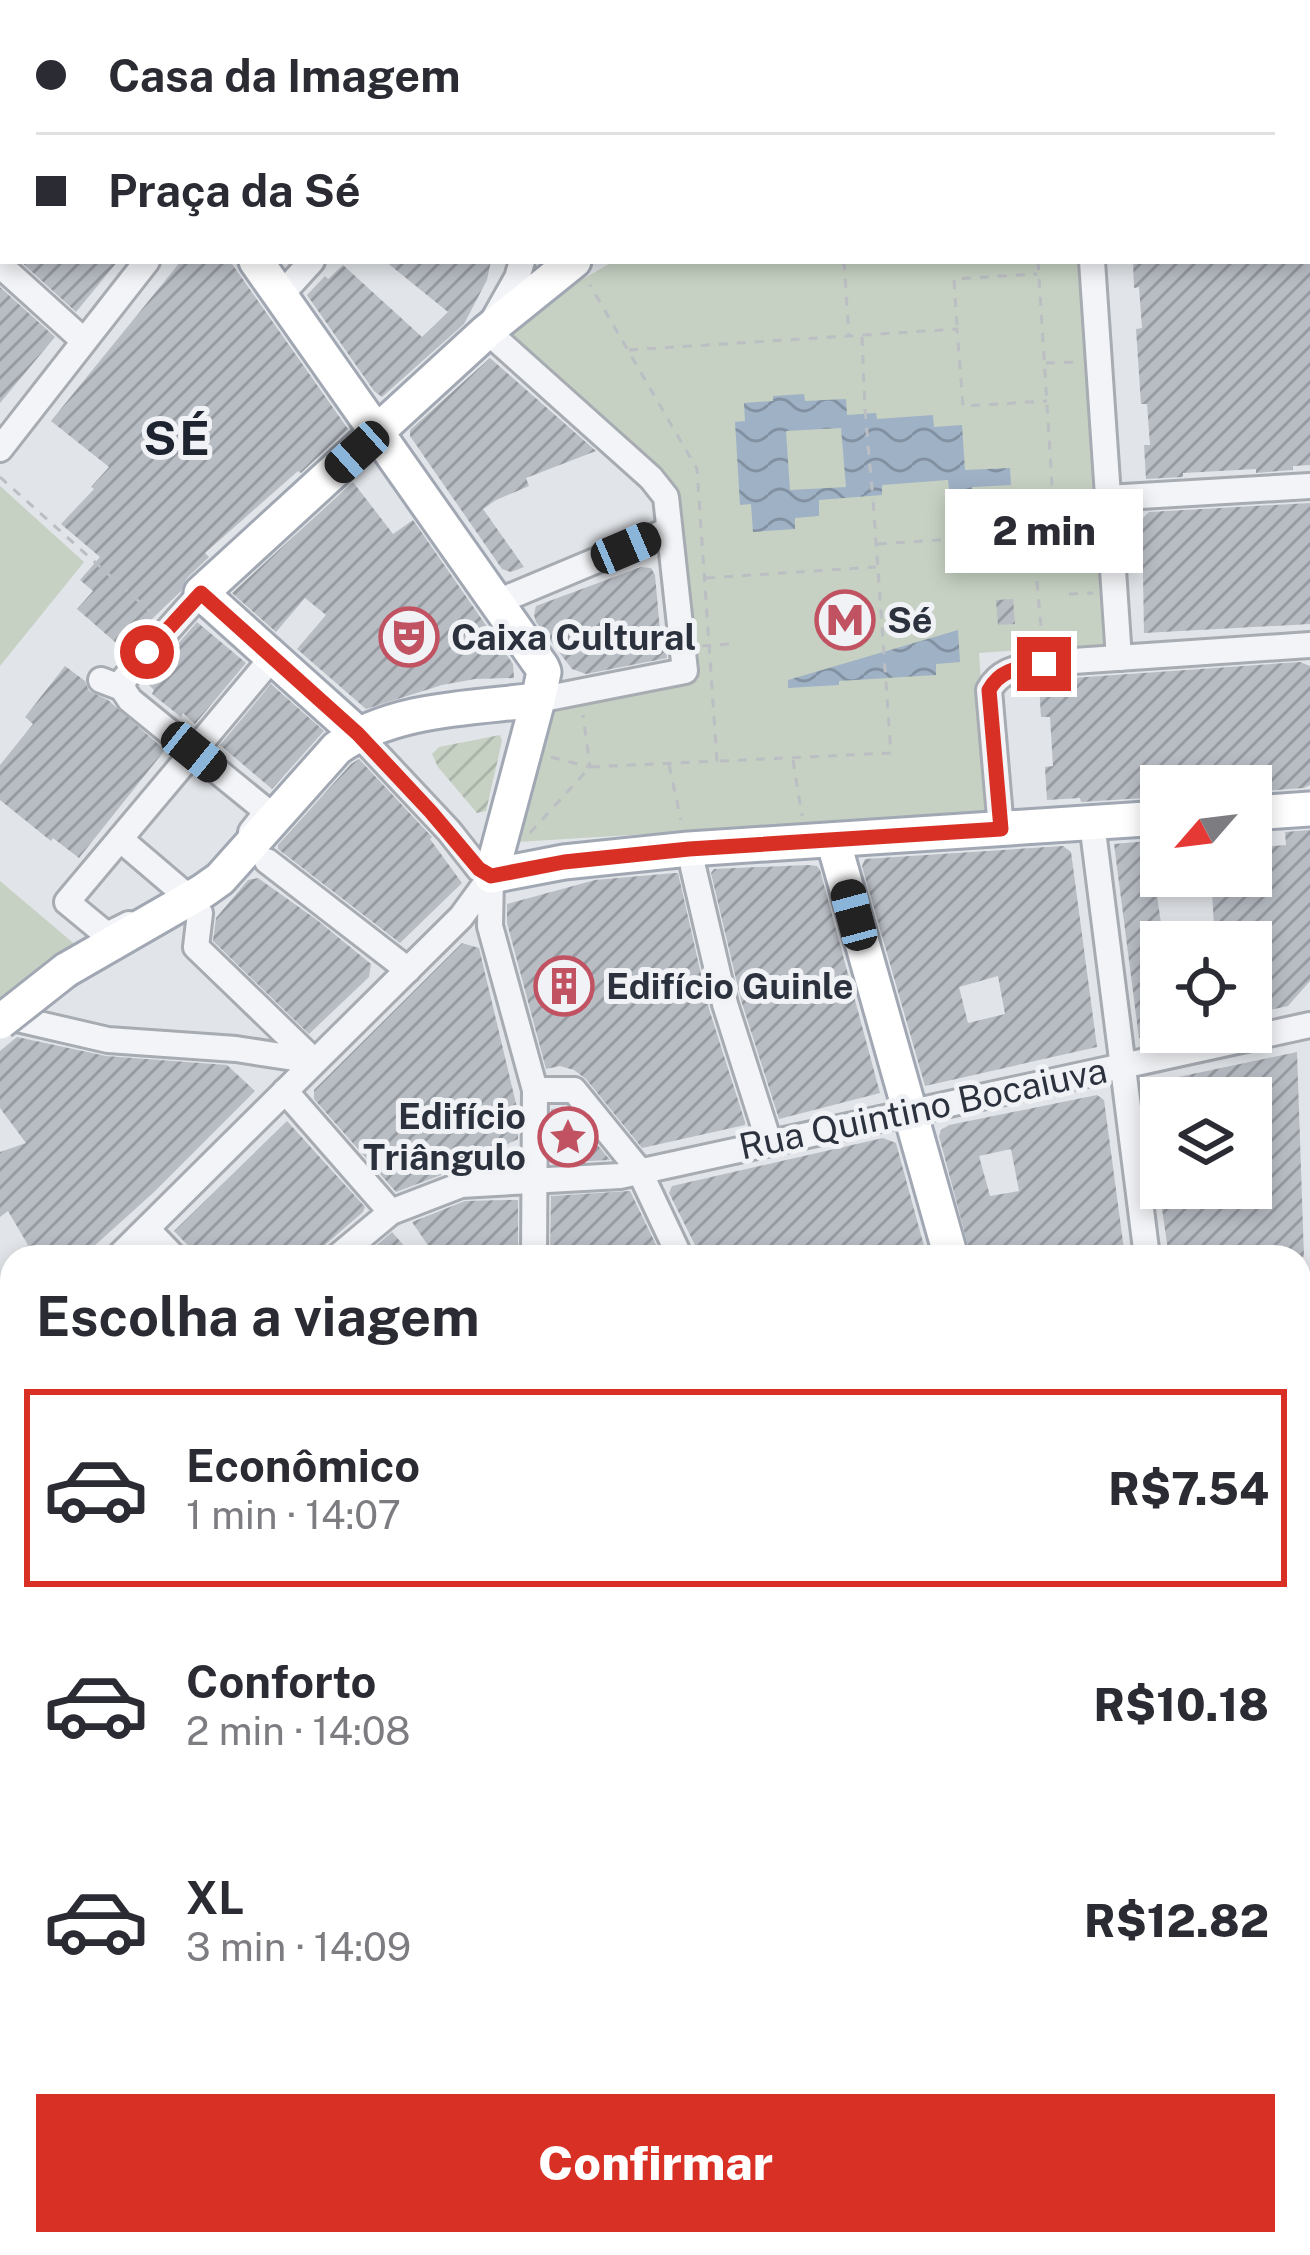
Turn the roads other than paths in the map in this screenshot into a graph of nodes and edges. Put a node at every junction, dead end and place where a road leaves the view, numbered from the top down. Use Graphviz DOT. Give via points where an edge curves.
graph roads {
  1 [pos="145,264"];
  2 [pos="258,264"];
  3 [pos="309,264"];
  4 [pos="521,264"];
  5 [pos="1092,264"];
  6 [pos="0,265"];
  7 [pos="579,269"];
  8 [pos="281,296"];
  9 [pos="487,331"];
  10 [pos="84,341"];
  11 [pos="378,433"];
  12 [pos="0,449"];
  13 [pos="1310,486"];
  14 [pos="1107,498"];
  15 [pos="669,530"];
  16 [pos="201,593"];
  17 [pos="497,602"];
  18 [pos="1310,645"];
  19 [pos="272,658"];
  20 [pos="1118,658"];
  21 [pos="538,700"];
  22 [pos="358,734"];
  23 [pos="194,752"];
  24 [pos="1310,809"];
  25 [pos="1272,812"];
  26 [pos="1140,820"];
  27 [pos="1092,823"];
  28 [pos="1001,829"];
  29 [pos="818,835"];
  30 [pos="120,839"];
  31 [pos="268,861"];
  32 [pos="693,867"];
  33 [pos="491,876"];
  34 [pos="182,891"];
  35 [pos="200,913"];
  36 [pos="408,970"];
  37 [pos="0,1019"];
  38 [pos="1310,1025"];
  39 [pos="314,1061"];
  40 [pos="1122,1065"];
  41 [pos="535,1090"];
  42 [pos="285,1091"];
  43 [pos="909,1112"];
  44 [pos="769,1142"];
  45 [pos="638,1170"];
  46 [pos="534,1180"];
  47 [pos="391,1212"];
  48 [pos="147,1228"];
  49 [pos="130,1245"];
  50 [pos="163,1245"];
  51 [pos="351,1245"];
  52 [pos="534,1245"];
  53 [pos="674,1245"];
  54 [pos="948,1245"];
  55 [pos="1145,1245"];
  1 -- 10 [label="street"];
  2 -- 8 [label="main road"];
  3 -- 8 [label="street"];
  4 -- 9 [label="street"];
  5 -- 14 [label="street"];
  6 -- 10 [label="street"];
  7 -- 9 [label="main road"];
  8 -- 11 [label="main road"];
  9 -- 11 [label="main road"];
  9 -- 15 [label="street" via="651,478 666,497"];
  10 -- 12 [label="street"];
  11 -- 16 [label="main road"];
  11 -- 17 [label="main road"];
  13 -- 14 [label="street"];
  14 -- 20 [label="street"];
  15 -- 17 [label="street"];
  15 -- 21 [label="street" via="683,659"];
  16 -- 19 [label="main road"];
  16 -- 23 [label="street" via="111,684"];
  17 -- 21 [label="main road" via="542,667"];
  18 -- 20 [label="street"];
  19 -- 22 [label="main road"];
  19 -- 23 [label="street"];
  20 -- 28 [label="street" via="1004,671 994,680"];
  21 -- 22 [label="main road" via="436,712"];
  21 -- 33 [label="main road"];
  22 -- 33 [label="street"];
  22 -- 37 [label="main road, bridge" via="220,879"];
  23 -- 30 [label="street"];
  23 -- 30 [label="street" via="266,813 230,859 187,892 107,935 67,902"];
  24 -- 25 [label="main road"];
  26 -- 27 [label="main road"];
  27 -- 28 [label="main road"];
  27 -- 40 [label="street"];
  28 -- 29 [label="main road"];
  29 -- 33 [label="main road"];
  29 -- 43 [label="main road"];
  30 -- 34 [label="street"];
  31 -- 36 [label="street"];
  32 -- 44 [label="street"];
  33 -- 36 [label="street"];
  33 -- 41 [label="street" via="490,926"];
  35 -- 39 [label="street" via="196,947"];
  36 -- 39 [label="street"];
  37 -- 39 [label="street" via="108,1040"];
  38 -- 40 [label="street, Rua Quintino Bocaiuva"];
  39 -- 42 [label="street"];
  40 -- 43 [label="street, Rua Quintino Bocaiuva"];
  40 -- 55 [label="street"];
  41 -- 45 [label="street" via="574,1090"];
  41 -- 46 [label="street"];
  42 -- 47 [label="street"];
  42 -- 48 [label="street"];
  43 -- 44 [label="street, Rua Quintino Bocaiuva"];
  43 -- 54 [label="main road"];
  44 -- 45 [label="street, Rua Quintino Bocaiuva"];
  45 -- 46 [label="street, Rua Quintino Bocaiuva"];
  45 -- 53 [label="street"];
  46 -- 47 [label="street, Rua Quintino Bocaiuva" via="461,1185"];
  46 -- 52 [label="street"];
  47 -- 51 [label="street, Rua Quintino Bocaiuva"];
  48 -- 49 [label="street"];
  48 -- 50 [label="street"];
}
